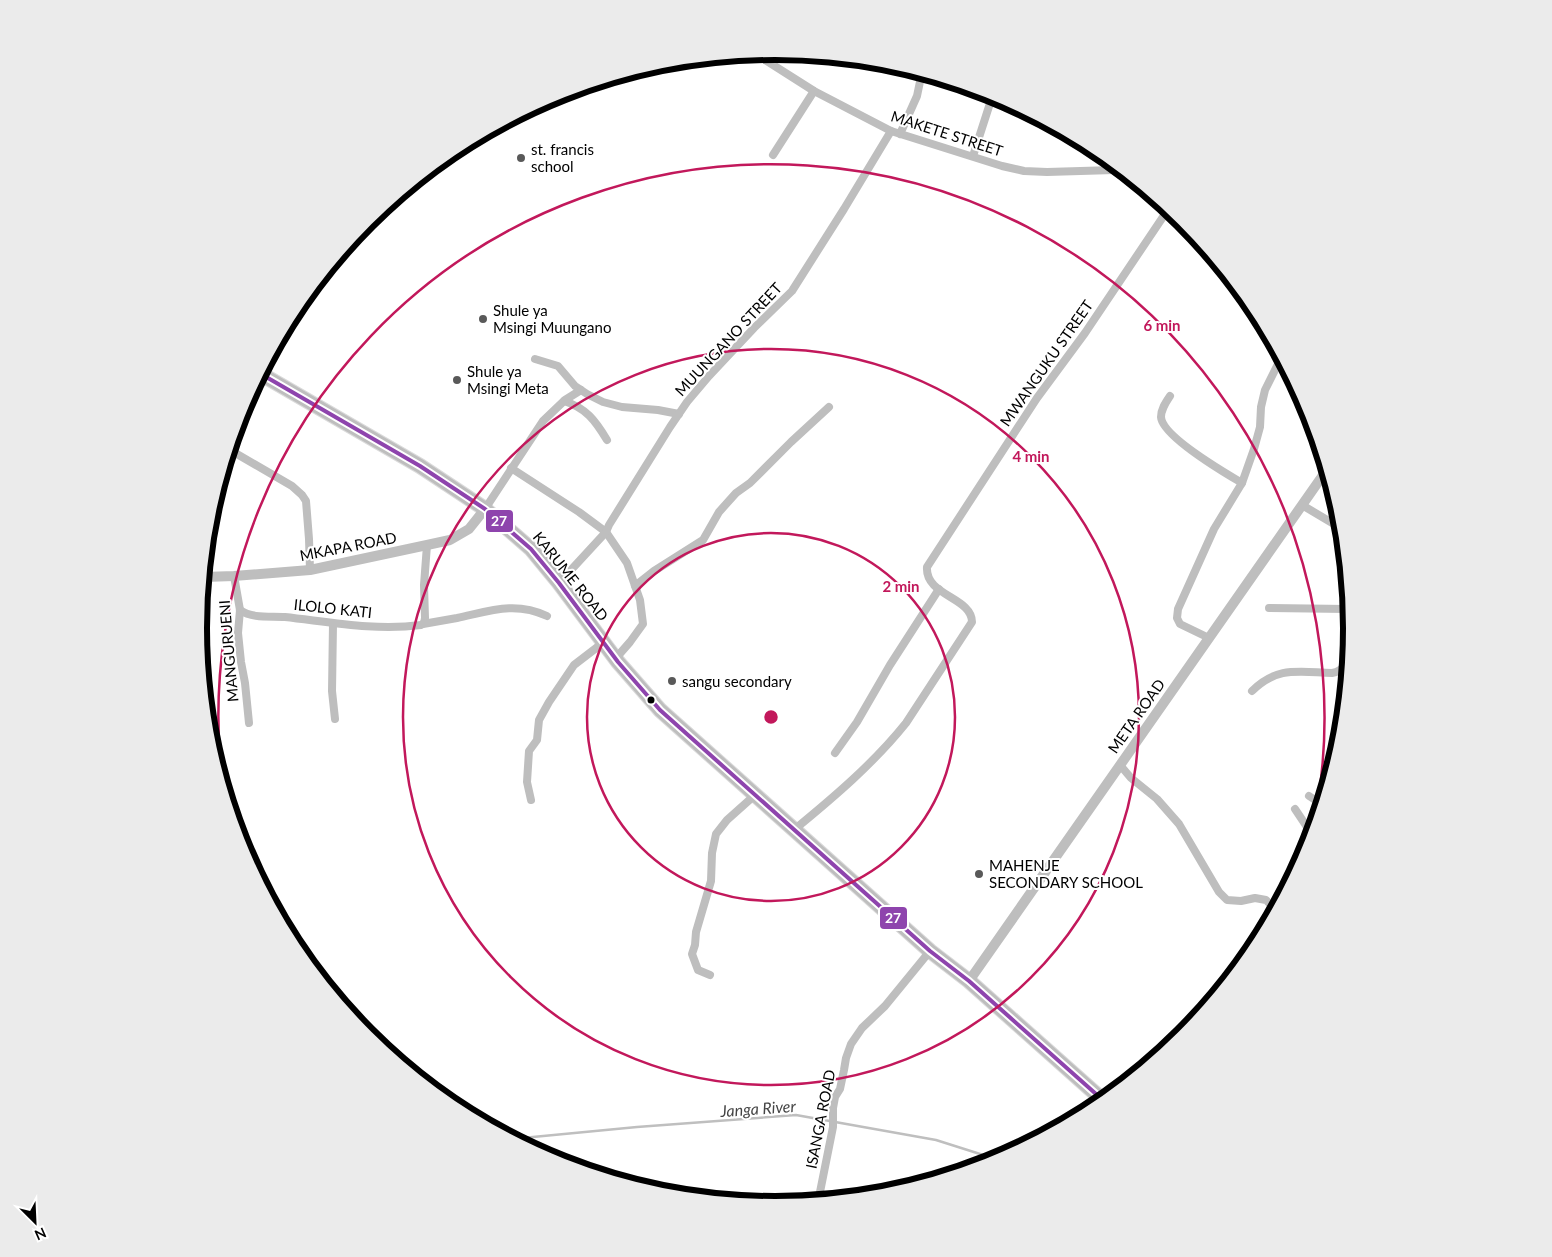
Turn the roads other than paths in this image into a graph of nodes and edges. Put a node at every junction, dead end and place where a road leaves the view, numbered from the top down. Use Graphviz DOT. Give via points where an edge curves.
graph roads {
  1 [pos="764,60"];
  2 [pos="921,78"];
  3 [pos="814,91"];
  4 [pos="991,102"];
  5 [pos="890,131"];
  6 [pos="900,134"];
  7 [pos="773,155"];
  8 [pos="973,156"];
  9 [pos="1112,170"];
  10 [pos="1165,214"];
  11 [pos="535,359"];
  12 [pos="1278,363"];
  13 [pos="266,377"];
  14 [pos="581,390"];
  15 [pos="1170,396"];
  16 [pos="564,401"];
  17 [pos="829,407"];
  18 [pos="679,414"];
  19 [pos="607,440"];
  20 [pos="236,453"];
  21 [pos="512,468"];
  22 [pos="1323,475"];
  23 [pos="1242,483"];
  24 [pos="1302,506"];
  25 [pos="485,509"];
  26 [pos="1335,525"];
  27 [pos="606,532"];
  28 [pos="427,545"];
  29 [pos="310,570"];
  30 [pos="234,576"];
  31 [pos="210,577"];
  32 [pos="560,583"];
  33 [pos="635,586"];
  34 [pos="939,589"];
  35 [pos="1269,608"];
  36 [pos="1343,609"];
  37 [pos="240,610"];
  38 [pos="547,616"];
  39 [pos="423,623"];
  40 [pos="333,624"];
  41 [pos="1209,638"];
  42 [pos="604,642"];
  43 [pos="616,658"];
  44 [pos="1343,670"];
  45 [pos="1252,691"];
  46 [pos="335,718"];
  47 [pos="249,723"];
  48 [pos="836,752"];
  49 [pos="1120,765"];
  50 [pos="755,795"];
  51 [pos="1309,796"];
  52 [pos="531,800"];
  53 [pos="1317,801"];
  54 [pos="1295,809"];
  55 [pos="1308,827"];
  56 [pos="794,830"];
  57 [pos="1272,906"];
  58 [pos="930,951"];
  59 [pos="710,975"];
  60 [pos="969,981"];
  61 [pos="1099,1096"];
  62 [pos="819,1195"];
  1 -- 3 [label="street, MAKETE STREET"];
  2 -- 6 [label="street" via="917,96"];
  3 -- 5 [label="street, MAKETE STREET"];
  3 -- 7 [label="street"];
  4 -- 8 [label="street"];
  5 -- 6 [label="street, MAKETE STREET"];
  5 -- 18 [label="street, MUUNGANO STREET" via="792,291 709,376"];
  6 -- 8 [label="street, MAKETE STREET"];
  8 -- 9 [label="street, MAKETE STREET" via="1024,171"];
  10 -- 34 [label="street, MWANGUKU STREET" via="1037,398 927,567 931,583"];
  11 -- 14 [label="street" via="558,366"];
  12 -- 23 [label="street" via="1265,390 1260,427"];
  13 -- 25 [label="highway, KARUME ROAD" via="420,466"];
  14 -- 16 [label="street"];
  14 -- 18 [label="street" via="603,402 622,407"];
  15 -- 23 [label="street" via="1161,418 1166,429"];
  16 -- 19 [label="street" via="587,413"];
  16 -- 21 [label="street" via="544,421"];
  17 -- 33 [label="street" via="736,493 719,512 703,540"];
  18 -- 27 [label="street, MUUNGANO STREET"];
  20 -- 29 [label="street" via="292,486 306,501"];
  21 -- 25 [label="street"];
  21 -- 27 [label="street"];
  22 -- 24 [label="street, META ROAD"];
  23 -- 41 [label="street" via="1214,529 1178,609 1180,624"];
  24 -- 26 [label="street"];
  24 -- 41 [label="street, META ROAD"];
  25 -- 28 [label="street, MKAPA ROAD" via="470,528 450,540"];
  25 -- 32 [label="highway, KARUME ROAD" via="531,549"];
  27 -- 32 [label="street, MUUNGANO STREET"];
  27 -- 33 [label="street" via="628,563"];
  28 -- 29 [label="street, MKAPA ROAD"];
  28 -- 39 [label="street"];
  29 -- 30 [label="street, MKAPA ROAD"];
  30 -- 31 [label="street, MKAPA ROAD"];
  30 -- 37 [label="street, MANGURUENI"];
  32 -- 42 [label="highway, KARUME ROAD"];
  33 -- 43 [label="street" via="643,624"];
  34 -- 48 [label="street"];
  34 -- 56 [label="street, MWANGUKU STREET" via="967,609 972,622 894,738"];
  35 -- 36 [label="street"];
  37 -- 40 [label="street, ILOLO KATI" via="255,616"];
  37 -- 47 [label="street, MANGURUENI" via="238,632"];
  38 -- 39 [label="street, ILOLO KATI" via="511,607"];
  39 -- 40 [label="street, ILOLO KATI" via="375,627"];
  40 -- 46 [label="street"];
  41 -- 49 [label="street, META ROAD"];
  42 -- 43 [label="highway, KARUME ROAD"];
  42 -- 52 [label="street" via="574,665 539,720 538,740 529,751"];
  43 -- 50 [label="highway, KARUME ROAD" via="660,710"];
  44 -- 45 [label="street" via="1277,674"];
  49 -- 57 [label="street" via="1179,824 1219,892 1228,900 1255,898 1266,900"];
  49 -- 60 [label="street, META ROAD"];
  50 -- 56 [label="highway, KARUME ROAD"];
  50 -- 59 [label="street" via="722,824 716,834 711,881 692,954 698,970"];
  51 -- 53 [label="street"];
  54 -- 55 [label="street"];
  56 -- 58 [label="highway, KARUME ROAD"];
  58 -- 60 [label="highway, KARUME ROAD"];
  58 -- 62 [label="street, ISANGA ROAD" via="851,1044 835,1097 833,1126"];
  60 -- 61 [label="highway, KARUME ROAD"];
}
